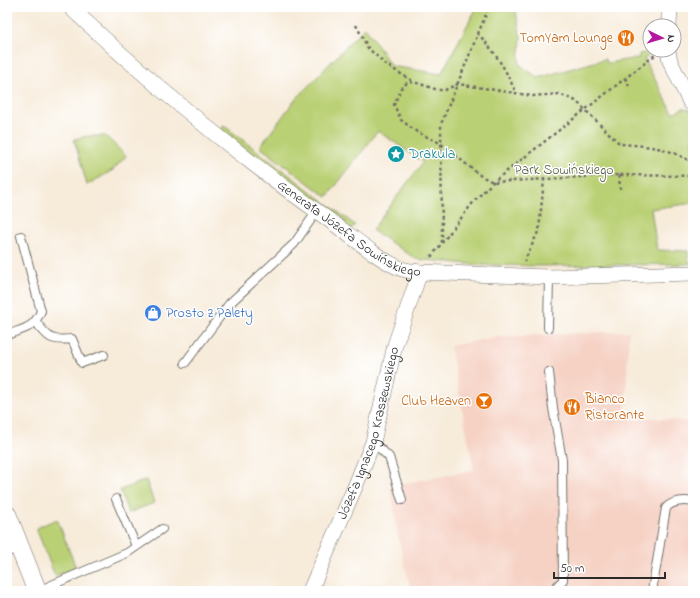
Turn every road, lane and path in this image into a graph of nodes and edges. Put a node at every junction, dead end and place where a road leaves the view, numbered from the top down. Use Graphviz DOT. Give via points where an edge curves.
graph roads {
  1 [pos="70,7"];
  2 [pos="489,7"];
  3 [pos="670,7"];
  4 [pos="669,18"];
  5 [pos="356,25"];
  6 [pos="477,33"];
  7 [pos="654,58"];
  8 [pos="668,58"];
  9 [pos="625,78"];
  10 [pos="414,82"];
  11 [pos="458,84"];
  12 [pos="629,86"];
  13 [pos="516,93"];
  14 [pos="691,101"];
  15 [pos="585,109"];
  16 [pos="440,143"];
  17 [pos="693,163"];
  18 [pos="619,175"];
  19 [pos="693,176"];
  20 [pos="544,180"];
  21 [pos="493,182"];
  22 [pos="620,189"];
  23 [pos="317,212"];
  24 [pos="21,236"];
  25 [pos="442,242"];
  26 [pos="420,272"];
  27 [pos="693,273"];
  28 [pos="517,276"];
  29 [pos="549,277"];
  30 [pos="36,322"];
  31 [pos="548,328"];
  32 [pos="7,335"];
  33 [pos="104,355"];
  34 [pos="185,362"];
  35 [pos="549,372"];
  36 [pos="373,442"];
  37 [pos="116,499"];
  38 [pos="402,500"];
  39 [pos="693,502"];
  40 [pos="7,515"];
  41 [pos="162,529"];
  42 [pos="136,546"];
  43 [pos="14,550"];
  44 [pos="42,589"];
  45 [pos="310,591"];
  46 [pos="552,591"];
  47 [pos="652,591"];
  1 -- 23 [label="street, Generała Józefa Sowińskiego" via="186,111"];
  2 -- 6 [label="path"];
  3 -- 4 [label="street"];
  5 -- 10 [label="path" via="368,48 385,64"];
  6 -- 11 [label="path"];
  6 -- 13 [label="path" via="504,66"];
  7 -- 9 [label="path"];
  8 -- 14 [label="street"];
  9 -- 12 [label="path"];
  9 -- 15 [label="path"];
  10 -- 11 [label="path" via="438,90"];
  10 -- 16 [label="path" via="407,83 401,88 394,105 396,113 417,132"];
  11 -- 13 [label="path"];
  11 -- 16 [label="path" via="441,124"];
  13 -- 15 [label="path" via="533,96 559,94 576,101"];
  15 -- 17 [label="path" via="620,144 650,145 668,150"];
  15 -- 21 [label="path"];
  16 -- 21 [label="path" via="481,176"];
  16 -- 25 [label="path"];
  18 -- 19 [label="path"];
  18 -- 20 [label="path"];
  18 -- 22 [label="path"];
  20 -- 21 [label="path"];
  20 -- 28 [label="path" via="539,230"];
  21 -- 25 [label="path"];
  23 -- 26 [label="street, Generała Józefa Sowińskiego" via="385,260 402,269"];
  23 -- 34 [label="lane" via="294,244 230,303"];
  24 -- 30 [label="lane" via="41,311"];
  25 -- 26 [label="path"];
  26 -- 28 [label="street, Generała Józefa Sowińskiego"];
  26 -- 36 [label="street, Józefa Ignacego Kraszewskiego" via="395,345"];
  27 -- 29 [label="street, Generała Józefa Sowińskiego"];
  28 -- 29 [label="street, Generała Józefa Sowińskiego"];
  29 -- 31 [label="lane"];
  30 -- 32 [label="lane"];
  30 -- 33 [label="lane" via="44,333 56,340 72,339 82,363"];
  35 -- 46 [label="lane" via="562,465 563,580"];
  36 -- 38 [label="lane" via="388,457"];
  36 -- 45 [label="street, Józefa Ignacego Kraszewskiego"];
  37 -- 42 [label="lane"];
  39 -- 47 [label="lane" via="670,504 666,508"];
  40 -- 43 [label="street"];
  41 -- 42 [label="lane"];
  42 -- 44 [label="lane"];
  43 -- 44 [label="street"];
}
